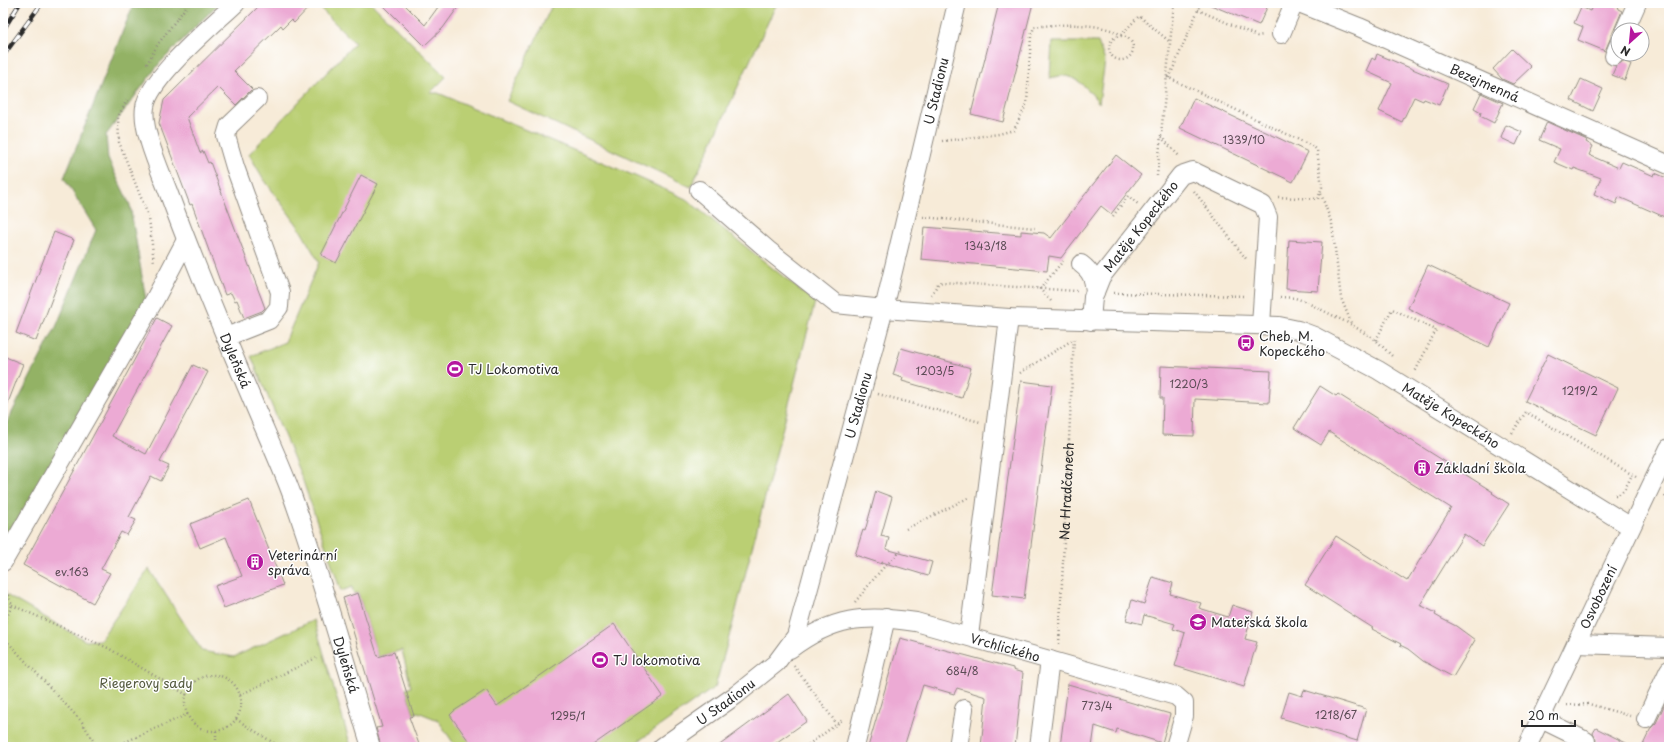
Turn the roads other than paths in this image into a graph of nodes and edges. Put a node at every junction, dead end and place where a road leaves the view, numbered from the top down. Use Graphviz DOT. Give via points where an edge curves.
graph roads {
  1 [pos="236,3"];
  2 [pos="957,3"];
  3 [pos="1294,3"];
  4 [pos="1299,3"];
  5 [pos="1637,3"];
  6 [pos="1629,22"];
  7 [pos="1281,34"];
  8 [pos="257,99"];
  9 [pos="1669,165"];
  10 [pos="699,190"];
  11 [pos="186,240"];
  12 [pos="1073,261"];
  13 [pos="1095,292"];
  14 [pos="884,309"];
  15 [pos="1009,318"];
  16 [pos="1083,321"];
  17 [pos="1262,325"];
  18 [pos="226,337"];
  19 [pos="1669,448"];
  20 [pos="1631,527"];
  21 [pos="3,562"];
  22 [pos="886,618"];
  23 [pos="969,636"];
  24 [pos="1576,644"];
  25 [pos="1669,647"];
  26 [pos="785,653"];
  27 [pos="1054,661"];
  28 [pos="1669,670"];
  29 [pos="964,709"];
  30 [pos="1544,713"];
  31 [pos="1646,720"];
  32 [pos="1586,740"];
  33 [pos="371,747"];
  34 [pos="662,747"];
  35 [pos="855,747"];
  36 [pos="958,747"];
  37 [pos="1039,747"];
  38 [pos="1175,747"];
  39 [pos="1527,747"];
  1 -- 11 [label="street, Dyleňská" via="164,73 148,95 144,111 148,134"];
  2 -- 14 [label="street, U Stadionu"];
  3 -- 7 [label="street"];
  4 -- 9 [label="street, Bezejmenná" via="1359,27"];
  5 -- 6 [label="street"];
  8 -- 18 [label="street" via="229,126 226,136 280,292 279,307 269,320"];
  10 -- 14 [label="street, Matěje Kopeckého" via="836,304"];
  11 -- 18 [label="street, Dyleňská"];
  11 -- 21 [label="street" via="155,299"];
  12 -- 13 [label="street" via="1091,273"];
  13 -- 16 [label="street, Matěje Kopeckého"];
  13 -- 17 [label="street, Matěje Kopeckého" via="1102,277 1181,175 1193,171 1263,205 1268,217"];
  14 -- 15 [label="street, Matěje Kopeckého"];
  14 -- 26 [label="street, U Stadionu" via="796,636"];
  15 -- 16 [label="street, Matěje Kopeckého"];
  15 -- 23 [label="street"];
  16 -- 17 [label="street, Matěje Kopeckého"];
  17 -- 20 [label="street, Matěje Kopeckého" via="1298,330 1314,336 1372,367"];
  18 -- 33 [label="street, Dyleňská" via="292,494"];
  19 -- 20 [label="street, Osvobození"];
  20 -- 24 [label="street, Osvobození"];
  22 -- 23 [label="street, Vrchlického" via="916,622"];
  22 -- 26 [label="street, Vrchlického" via="840,621 821,628"];
  22 -- 35 [label="street"];
  23 -- 27 [label="street, Vrchlického"];
  24 -- 25 [label="street"];
  24 -- 30 [label="street, Osvobození"];
  26 -- 34 [label="street, U Stadionu" via="736,695"];
  27 -- 37 [label="street"];
  27 -- 38 [label="street, Vrchlického" via="1176,696 1184,703 1184,716"];
  28 -- 31 [label="street"];
  29 -- 36 [label="street"];
  30 -- 32 [label="street"];
  30 -- 39 [label="street, Osvobození"];
}
